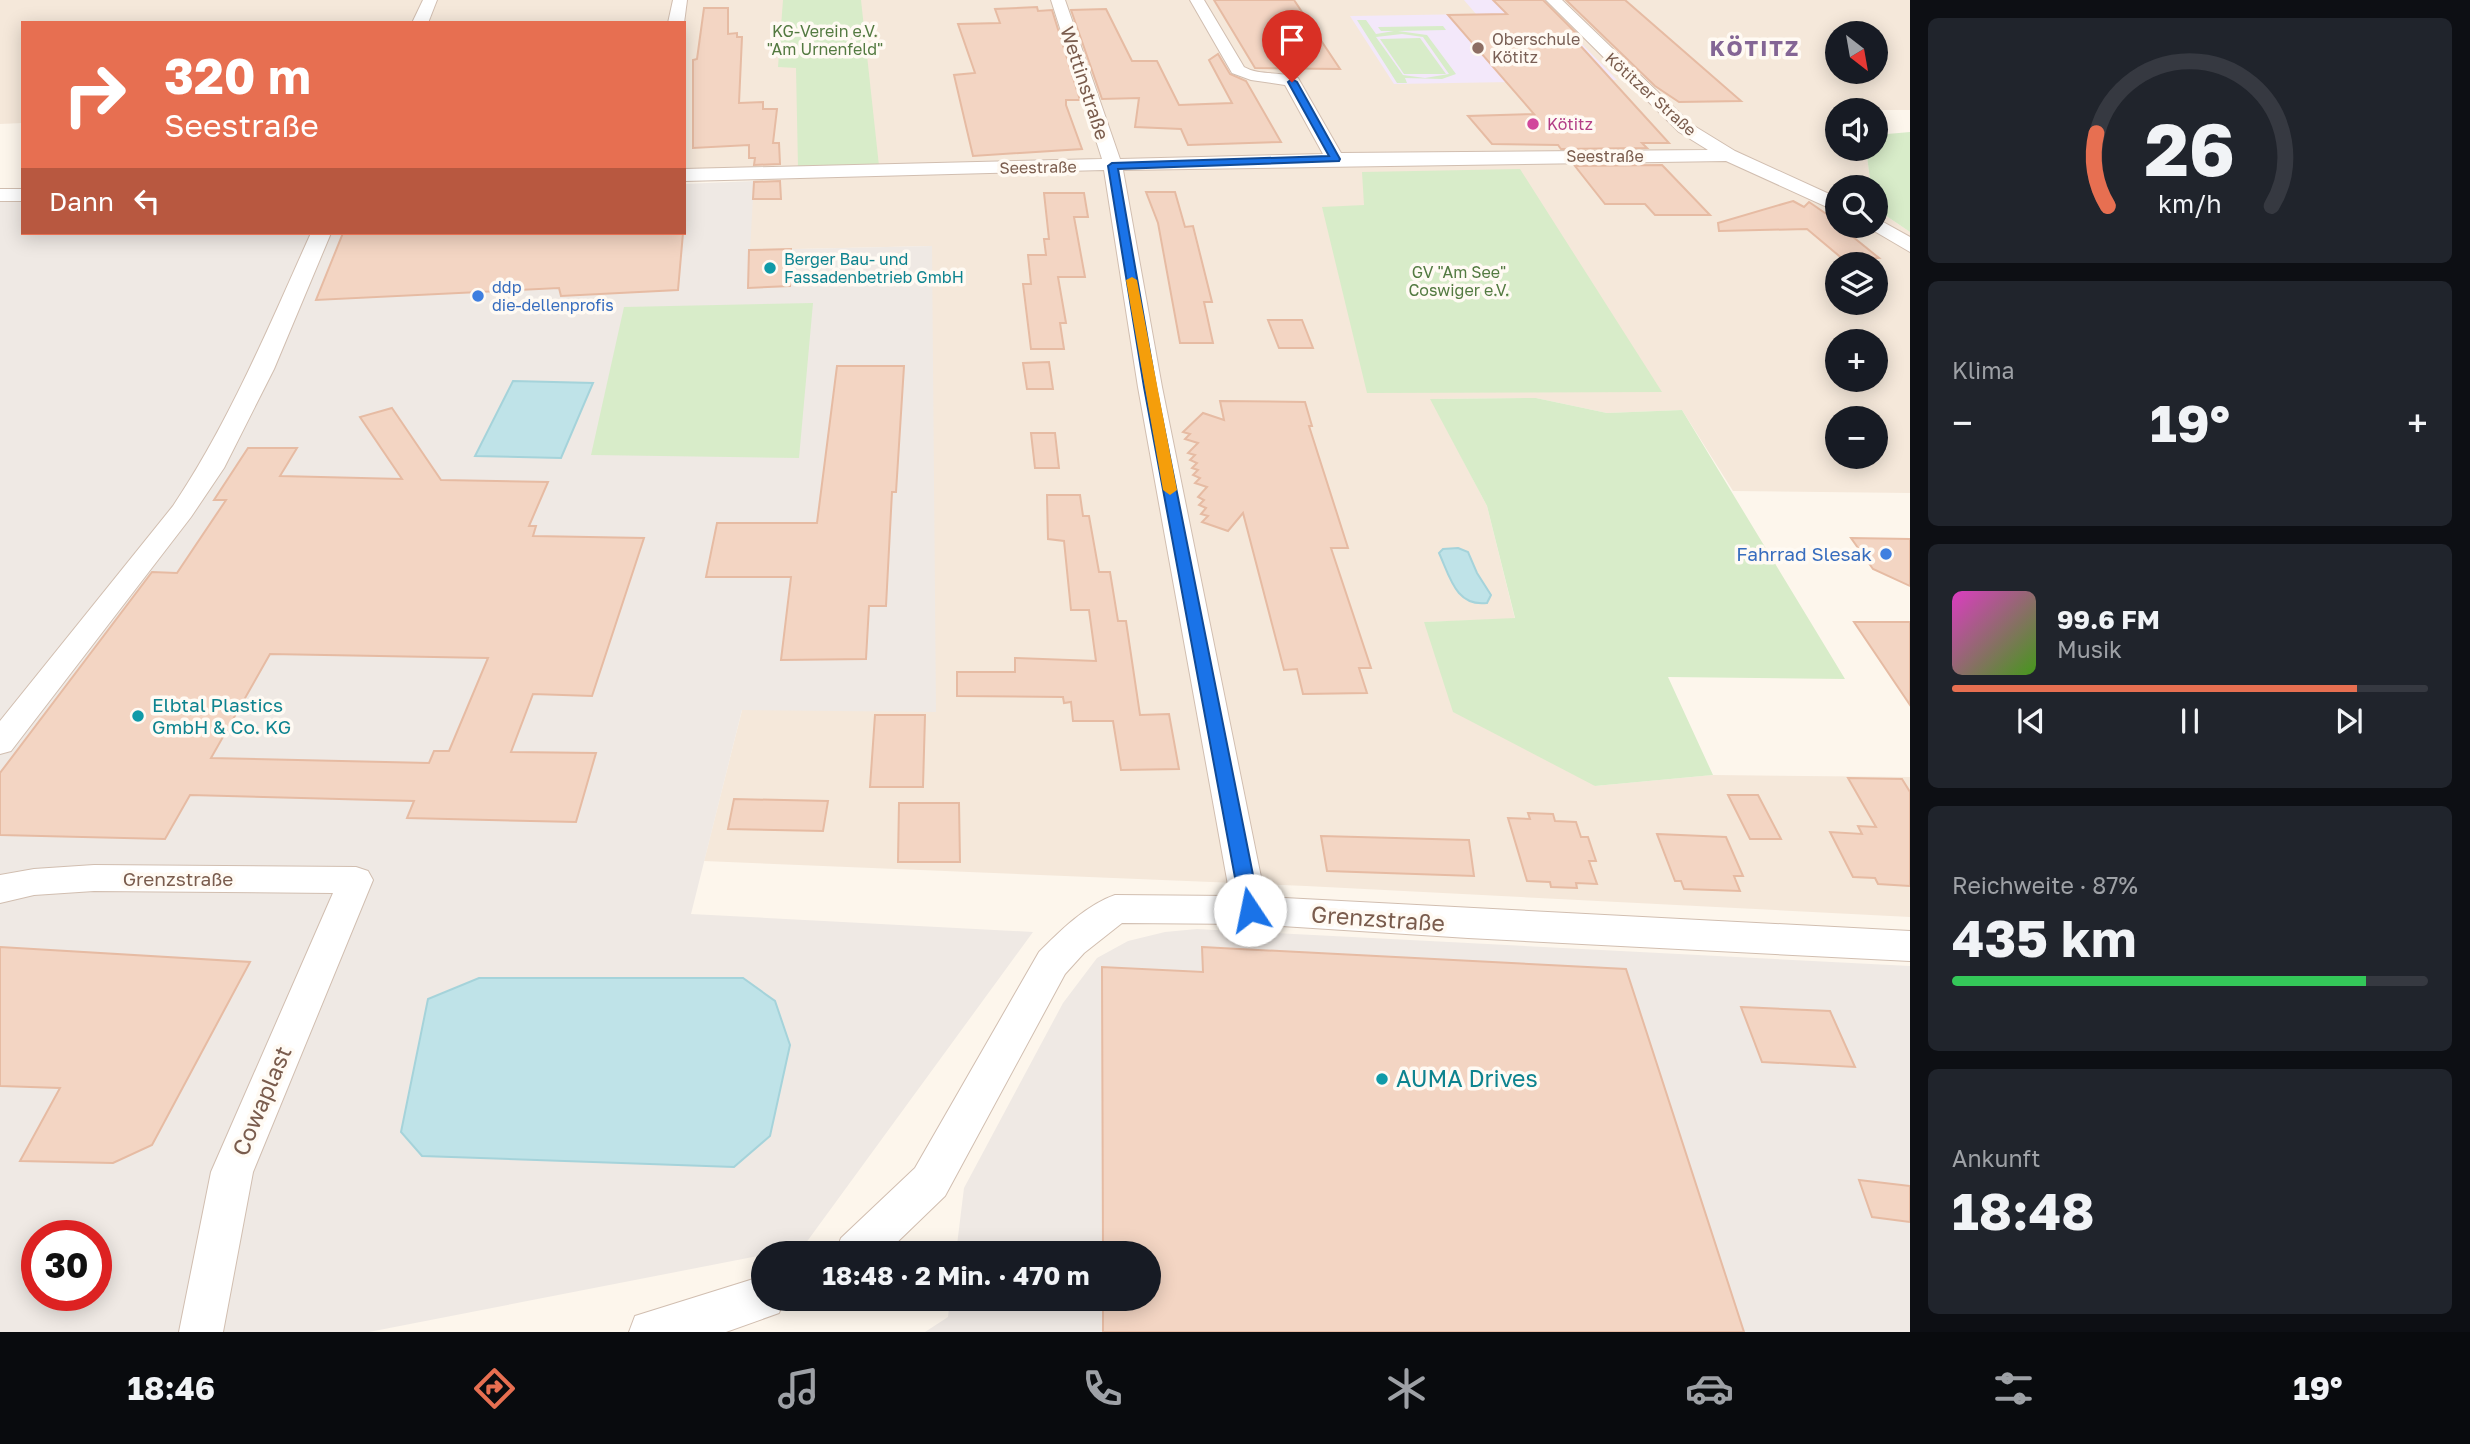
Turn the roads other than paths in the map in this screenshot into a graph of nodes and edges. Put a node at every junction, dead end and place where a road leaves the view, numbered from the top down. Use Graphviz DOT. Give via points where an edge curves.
graph roads {
  1 [pos="430,0"];
  2 [pos="680,0"];
  3 [pos="1058,0"];
  4 [pos="1197,0"];
  5 [pos="1553,0"];
  6 [pos="421,21"];
  7 [pos="676,21"];
  8 [pos="1728,155"];
  9 [pos="1335,159"];
  10 [pos="1112,166"];
  11 [pos="686,175"];
  12 [pos="0,195"];
  13 [pos="21,195"];
  14 [pos="1825,200"];
  15 [pos="1888,232"];
  16 [pos="320,235"];
  17 [pos="1910,246"];
  18 [pos="0,743"];
  19 [pos="356,880"];
  20 [pos="0,889"];
  21 [pos="1250,910"];
  22 [pos="1910,946"];
  23 [pos="869,1241"];
  24 [pos="751,1302"];
  25 [pos="201,1332"];
  26 [pos="651,1332"];
  1 -- 6 [label="street"];
  2 -- 7 [label="street"];
  3 -- 10 [label="street, Wettinstraße"];
  4 -- 9 [label="street" via="1238,71 1292,82"];
  5 -- 8 [label="street, Kötitzer Straße" via="1685,128"];
  8 -- 9 [label="street, Seestraße"];
  8 -- 14 [label="street, Kötitzer Straße"];
  9 -- 10 [label="street, Seestraße"];
  10 -- 11 [label="street, Seestraße"];
  10 -- 21 [label="street, Wettinstraße"];
  12 -- 13 [label="street"];
  15 -- 17 [label="street"];
  16 -- 18 [label="street" via="211,468"];
  19 -- 20 [label="street, Grenzstraße" via="94,878"];
  19 -- 25 [label="street, Cowaplast" via="232,1172"];
  21 -- 22 [label="street, Grenzstraße"];
  21 -- 23 [label="street, Grenzstraße" via="1115,909 1071,943 1036,989 930,1182"];
  24 -- 26 [label="street"];
}
